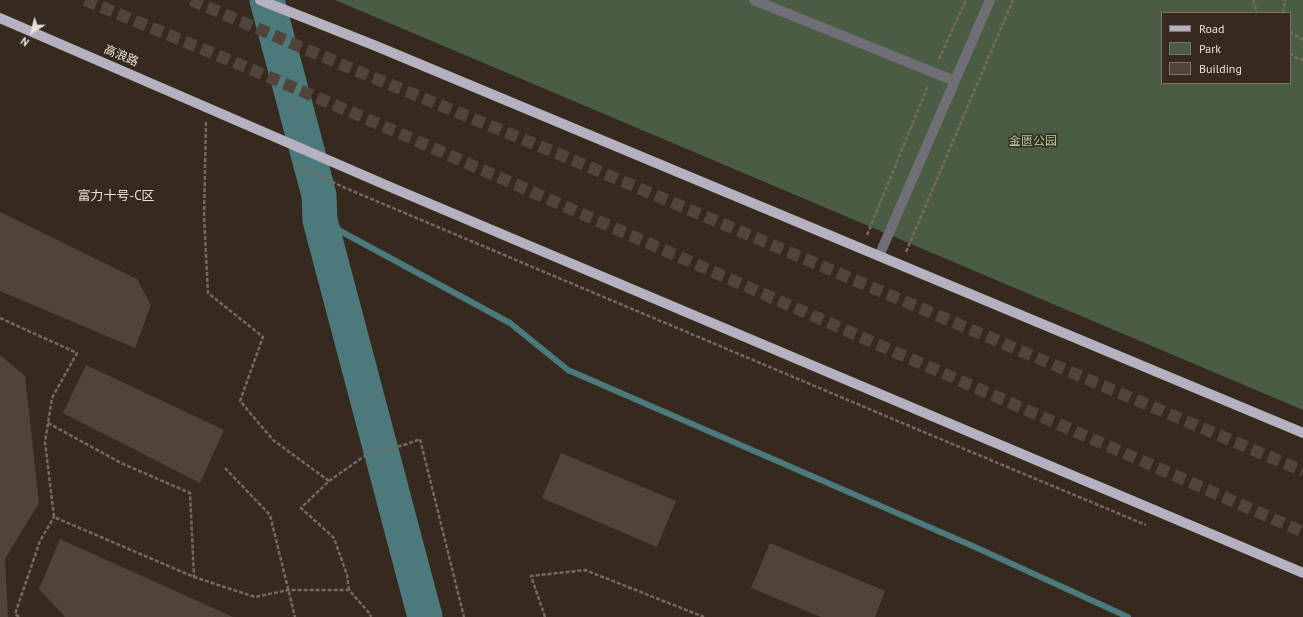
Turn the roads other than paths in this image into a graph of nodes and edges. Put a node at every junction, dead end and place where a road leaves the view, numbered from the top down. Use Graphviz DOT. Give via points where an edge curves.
graph roads {
  1 [pos="260,0"];
  2 [pos="754,0"];
  3 [pos="990,0"];
  4 [pos="0,18"];
  5 [pos="955,81"];
  6 [pos="879,256"];
  7 [pos="1303,433"];
  8 [pos="1303,573"];
  1 -- 6 [label="main road"];
  2 -- 5 [label="lane"];
  3 -- 5 [label="lane"];
  4 -- 8 [label="main road, 高浪路" via="395,189"];
  5 -- 6 [label="lane"];
  6 -- 7 [label="main road"];
}
